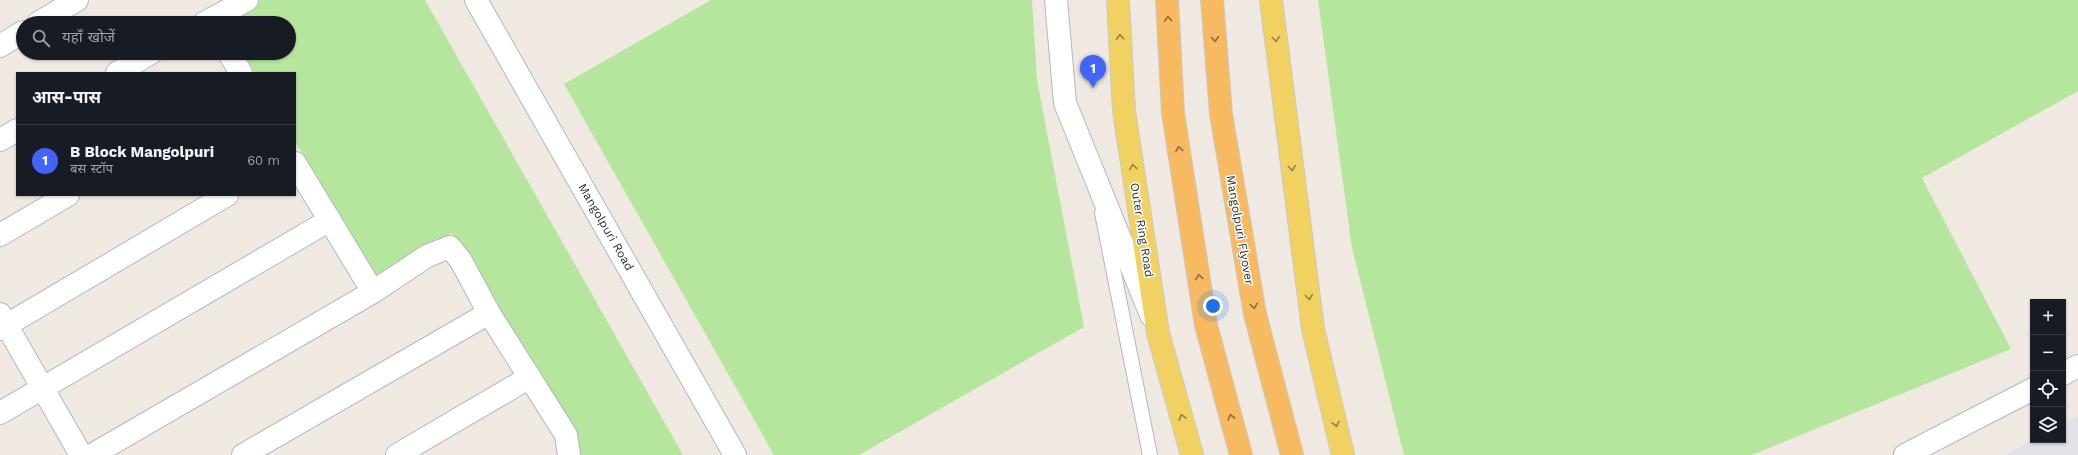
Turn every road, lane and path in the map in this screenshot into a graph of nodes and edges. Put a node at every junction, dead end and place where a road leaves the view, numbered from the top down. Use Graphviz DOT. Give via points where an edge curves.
graph roads {
  1 [pos="77,0"];
  2 [pos="247,0"];
  3 [pos="476,0"];
  4 [pos="1056,0"];
  5 [pos="1118,0"];
  6 [pos="1167,0"];
  7 [pos="1212,0"];
  8 [pos="1271,0"];
  9 [pos="50,16"];
  10 [pos="219,16"];
  11 [pos="16,36"];
  12 [pos="0,46"];
  13 [pos="139,60"];
  14 [pos="233,60"];
  15 [pos="118,72"];
  16 [pos="240,72"];
  17 [pos="16,131"];
  18 [pos="0,140"];
  19 [pos="296,165"];
  20 [pos="1094,176"];
  21 [pos="66,196"];
  22 [pos="225,196"];
  23 [pos="330,220"];
  24 [pos="0,235"];
  25 [pos="373,292"];
  26 [pos="489,313"];
  27 [pos="2,322"];
  28 [pos="1158,332"];
  29 [pos="2078,366"];
  30 [pos="2066,372"];
  31 [pos="530,377"];
  32 [pos="43,388"];
  33 [pos="2030,391"];
  34 [pos="0,413"];
  35 [pos="81,455"];
  36 [pos="92,455"];
  37 [pos="243,455"];
  38 [pos="397,455"];
  39 [pos="569,455"];
  40 [pos="735,455"];
  41 [pos="1150,455"];
  42 [pos="1192,455"];
  43 [pos="1240,455"];
  44 [pos="1292,455"];
  45 [pos="1343,455"];
  46 [pos="1905,455"];
  1 -- 9 [label="street"];
  2 -- 10 [label="street"];
  3 -- 40 [label="street, Mangolpuri Road"];
  4 -- 20 [label="street" via="1065,103"];
  28 -- 5 [label="main road, Outer Ring Road, one-way" via="1124,111"];
  43 -- 6 [label="highway, one-way" via="1206,325 1173,113"];
  7 -- 44 [label="highway, Mangolpuri Flyover, one-way" via="1221,114 1255,314"];
  8 -- 45 [label="main road, one-way" via="1313,329"];
  11 -- 12 [label="street"];
  13 -- 15 [label="street"];
  14 -- 16 [label="street"];
  17 -- 18 [label="street"];
  19 -- 23 [label="street"];
  20 -- 28 [label="street"];
  20 -- 41 [label="lane"];
  21 -- 24 [label="street"];
  22 -- 27 [label="street"];
  23 -- 25 [label="street"];
  23 -- 32 [label="street"];
  25 -- 26 [label="street" via="427,256 450,247 462,261"];
  25 -- 36 [label="street"];
  26 -- 31 [label="street"];
  26 -- 37 [label="street"];
  27 -- 32 [label="street"];
  42 -- 28 [label="main road, Outer Ring Road, one-way"];
  29 -- 30 [label="street"];
  31 -- 38 [label="street"];
  31 -- 39 [label="street" via="566,435"];
  32 -- 34 [label="street"];
  32 -- 35 [label="street"];
  33 -- 46 [label="street"];
}
